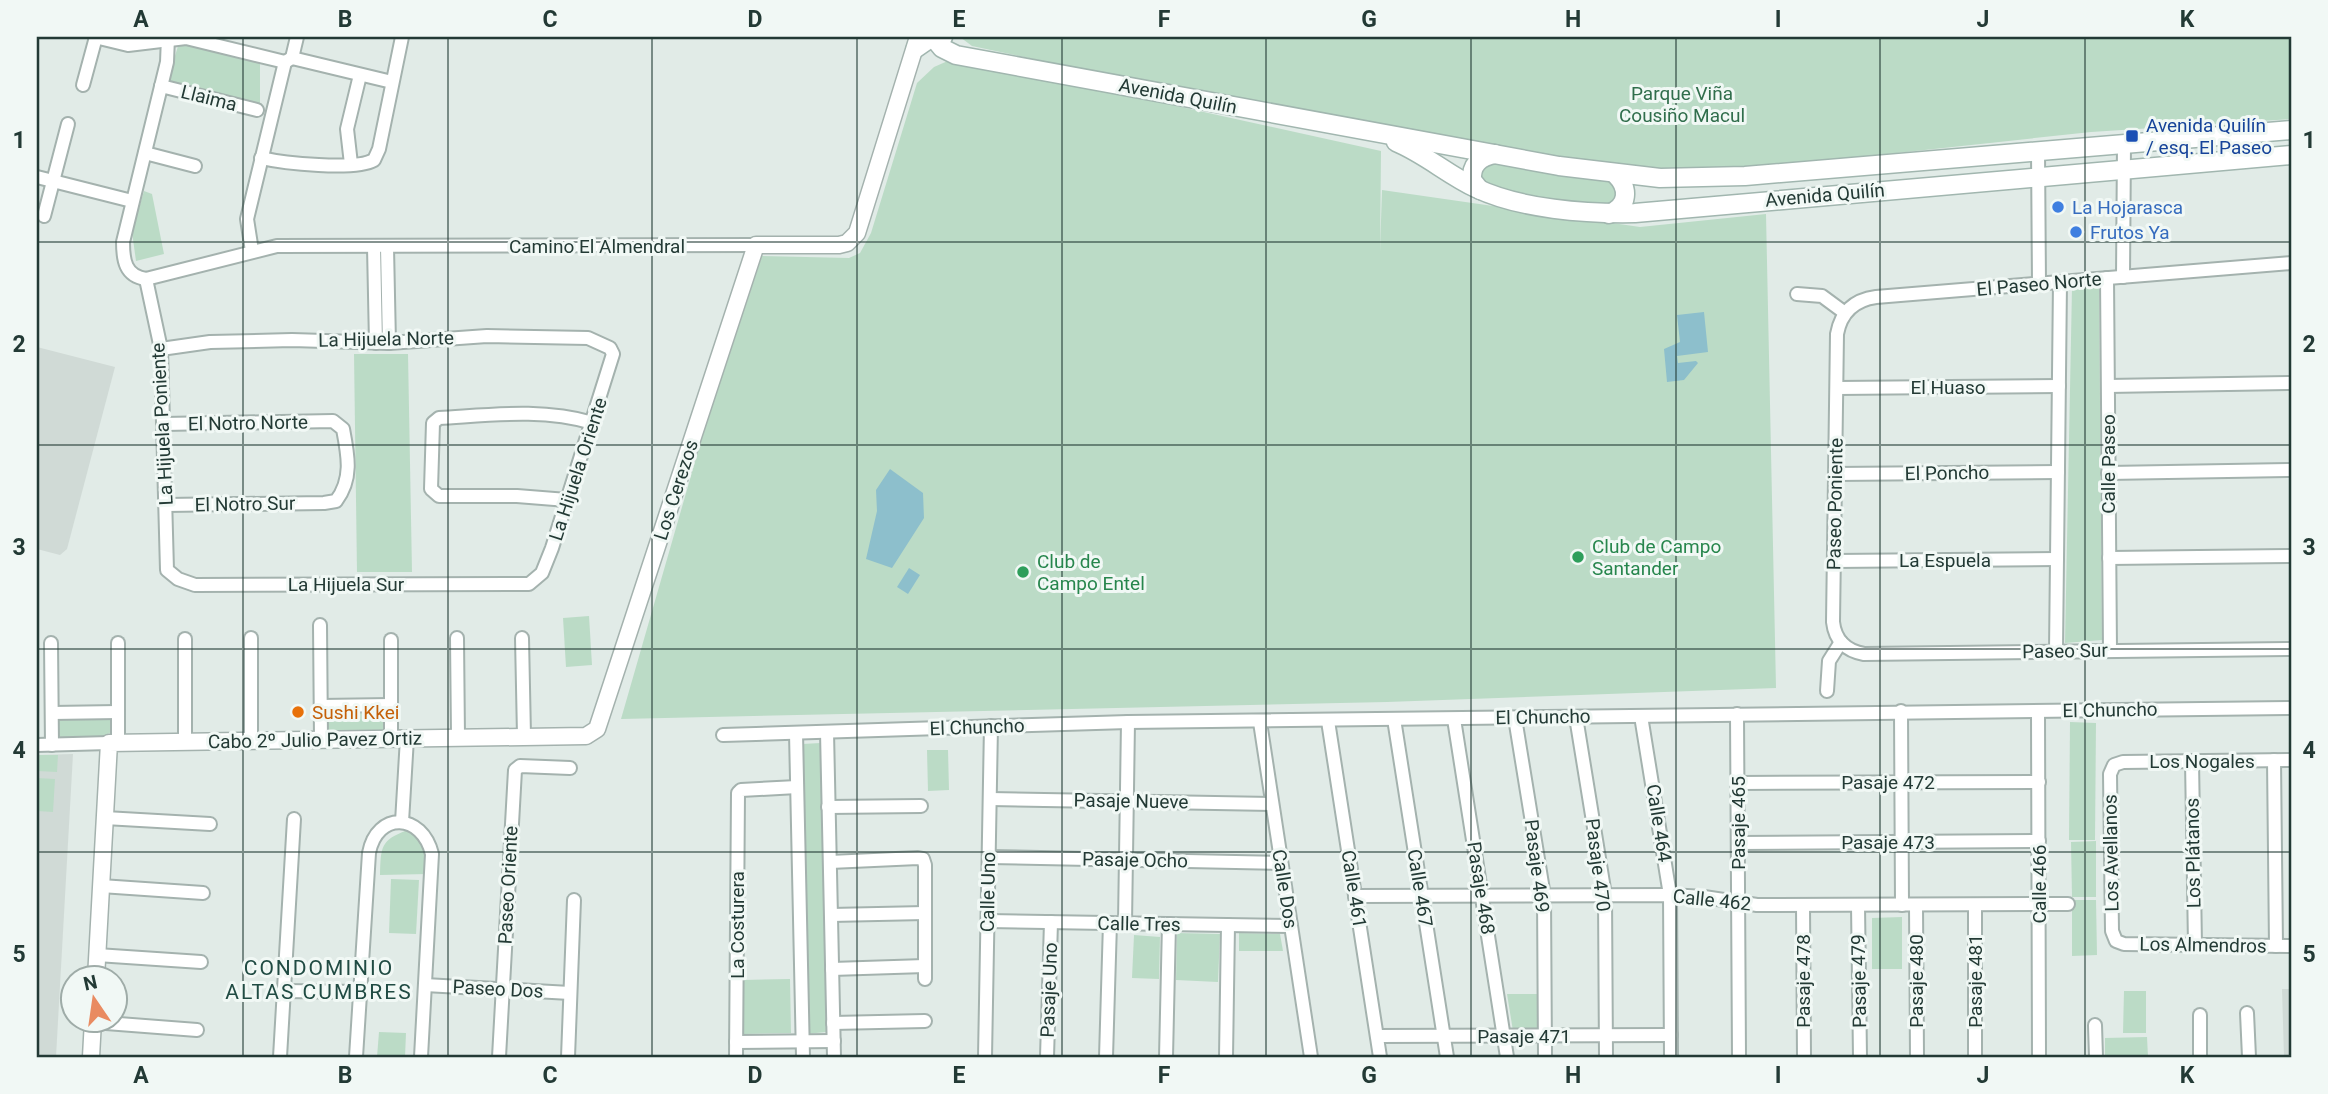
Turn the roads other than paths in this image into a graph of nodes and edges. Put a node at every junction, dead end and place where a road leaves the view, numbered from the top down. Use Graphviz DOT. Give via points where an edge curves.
graph roads {
  1 [pos="95,37"];
  2 [pos="297,37"];
  3 [pos="402,37"];
  4 [pos="168,38"];
  5 [pos="934,41"];
  6 [pos="289,60"];
  7 [pos="909,69"];
  8 [pos="360,75"];
  9 [pos="392,82"];
  10 [pos="83,85"];
  11 [pos="161,86"];
  12 [pos="257,110"];
  13 [pos="68,124"];
  14 [pos="2291,130"];
  15 [pos="1376,133"];
  16 [pos="2124,144"];
  17 [pos="2038,151"];
  18 [pos="145,153"];
  19 [pos="1494,154"];
  20 [pos="2291,155"];
  21 [pos="261,158"];
  22 [pos="351,164"];
  23 [pos="195,166"];
  24 [pos="1616,175"];
  25 [pos="37,177"];
  26 [pos="2038,177"];
  27 [pos="2126,177"];
  28 [pos="53,181"];
  29 [pos="1480,190"];
  30 [pos="132,201"];
  31 [pos="1609,214"];
  32 [pos="44,216"];
  33 [pos="756,245"];
  34 [pos="381,247"];
  35 [pos="252,251"];
  36 [pos="2291,263"];
  37 [pos="2127,276"];
  38 [pos="139,277"];
  39 [pos="2107,278"];
  40 [pos="2060,282"];
  41 [pos="2039,284"];
  42 [pos="1797,294"];
  43 [pos="1845,313"];
  44 [pos="383,343"];
  45 [pos="610,348"];
  46 [pos="161,349"];
  47 [pos="2291,383"];
  48 [pos="2059,386"];
  49 [pos="2108,386"];
  50 [pos="1836,388"];
  51 [pos="593,423"];
  52 [pos="163,424"];
  53 [pos="2291,470"];
  54 [pos="2058,472"];
  55 [pos="2108,473"];
  56 [pos="1835,474"];
  57 [pos="567,500"];
  58 [pos="324,503"];
  59 [pos="166,505"];
  60 [pos="2291,556"];
  61 [pos="2109,558"];
  62 [pos="2057,559"];
  63 [pos="1834,561"];
  64 [pos="167,570"];
  65 [pos="529,584"];
  66 [pos="320,625"];
  67 [pos="251,638"];
  68 [pos="457,638"];
  69 [pos="522,638"];
  70 [pos="185,639"];
  71 [pos="391,640"];
  72 [pos="1841,642"];
  73 [pos="51,643"];
  74 [pos="118,643"];
  75 [pos="2291,649"];
  76 [pos="2110,650"];
  77 [pos="2056,651"];
  78 [pos="1827,691"];
  79 [pos="391,705"];
  80 [pos="321,706"];
  81 [pos="2291,708"];
  82 [pos="1901,711"];
  83 [pos="2038,711"];
  84 [pos="118,712"];
  85 [pos="52,713"];
  86 [pos="1737,714"];
  87 [pos="1641,716"];
  88 [pos="1576,717"];
  89 [pos="1515,718"];
  90 [pos="1394,719"];
  91 [pos="1454,719"];
  92 [pos="1328,720"];
  93 [pos="1128,722"];
  94 [pos="1259,722"];
  95 [pos="991,726"];
  96 [pos="827,732"];
  97 [pos="593,733"];
  98 [pos="796,733"];
  99 [pos="723,735"];
  100 [pos="524,736"];
  101 [pos="457,737"];
  102 [pos="391,738"];
  103 [pos="408,738"];
  104 [pos="321,739"];
  105 [pos="251,740"];
  106 [pos="185,742"];
  107 [pos="114,743"];
  108 [pos="37,745"];
  109 [pos="52,745"];
  110 [pos="2274,760"];
  111 [pos="2291,760"];
  112 [pos="2192,761"];
  113 [pos="2114,765"];
  114 [pos="570,768"];
  115 [pos="1902,782"];
  116 [pos="2039,782"];
  117 [pos="1738,783"];
  118 [pos="797,788"];
  119 [pos="990,799"];
  120 [pos="1126,802"];
  121 [pos="1272,804"];
  122 [pos="921,806"];
  123 [pos="828,807"];
  124 [pos="105,818"];
  125 [pos="294,819"];
  126 [pos="402,822"];
  127 [pos="210,824"];
  128 [pos="2039,841"];
  129 [pos="1902,842"];
  130 [pos="1738,843"];
  131 [pos="989,857"];
  132 [pos="1125,860"];
  133 [pos="830,862"];
  134 [pos="1281,863"];
  135 [pos="101,886"];
  136 [pos="202,893"];
  137 [pos="1605,895"];
  138 [pos="1670,895"];
  139 [pos="1422,896"];
  140 [pos="1482,896"];
  141 [pos="1544,896"];
  142 [pos="1355,897"];
  143 [pos="574,900"];
  144 [pos="1738,902"];
  145 [pos="2068,904"];
  146 [pos="1803,905"];
  147 [pos="1858,905"];
  148 [pos="1902,905"];
  149 [pos="1916,905"];
  150 [pos="1975,905"];
  151 [pos="2039,905"];
  152 [pos="925,913"];
  153 [pos="831,915"];
  154 [pos="988,921"];
  155 [pos="1051,922"];
  156 [pos="1110,923"];
  157 [pos="1125,923"];
  158 [pos="1169,924"];
  159 [pos="1228,925"];
  160 [pos="1291,926"];
  161 [pos="2116,941"];
  162 [pos="2195,945"];
  163 [pos="2276,946"];
  164 [pos="2291,946"];
  165 [pos="97,956"];
  166 [pos="201,962"];
  167 [pos="97,964"];
  168 [pos="832,969"];
  169 [pos="425,985"];
  170 [pos="503,989"];
  171 [pos="284,991"];
  172 [pos="360,992"];
  173 [pos="570,993"];
  174 [pos="2247,1013"];
  175 [pos="2200,1015"];
  176 [pos="925,1021"];
  177 [pos="833,1023"];
  178 [pos="130,1024"];
  179 [pos="2095,1025"];
  180 [pos="197,1030"];
  181 [pos="92,1034"];
  182 [pos="1545,1035"];
  183 [pos="1606,1035"];
  184 [pos="1671,1035"];
  185 [pos="1377,1036"];
  186 [pos="1444,1036"];
  187 [pos="1503,1036"];
  188 [pos="803,1041"];
  189 [pos="834,1041"];
  190 [pos="736,1042"];
  191 [pos="91,1057"];
  192 [pos="280,1057"];
  193 [pos="356,1057"];
  194 [pos="421,1057"];
  195 [pos="499,1057"];
  196 [pos="568,1057"];
  197 [pos="736,1057"];
  198 [pos="803,1057"];
  199 [pos="834,1057"];
  200 [pos="985,1057"];
  201 [pos="1047,1057"];
  202 [pos="1106,1057"];
  203 [pos="1167,1057"];
  204 [pos="1226,1057"];
  205 [pos="1311,1057"];
  206 [pos="1380,1057"];
  207 [pos="1447,1057"];
  208 [pos="1507,1057"];
  209 [pos="1545,1057"];
  210 [pos="1606,1057"];
  211 [pos="1671,1057"];
  212 [pos="1739,1057"];
  213 [pos="1804,1057"];
  214 [pos="1860,1057"];
  215 [pos="1917,1057"];
  216 [pos="1975,1057"];
  217 [pos="2039,1057"];
  218 [pos="2096,1057"];
  219 [pos="2200,1057"];
  220 [pos="2249,1057"];
  1 -- 4 [label="street" via="128,45"];
  1 -- 10 [label="street"];
  2 -- 6 [label="street"];
  3 -- 9 [label="street"];
  4 -- 6 [label="street" via="193,38"];
  4 -- 11 [label="street, La Hijuela Poniente"];
  5 -- 7 [label="street, Camino El Almendral"];
  5 -- 7 [label="street"];
  5 -- 15 [label="main road, Avenida Quilín" via="979,58"];
  6 -- 8 [label="street"];
  6 -- 21 [label="street"];
  7 -- 33 [label="street, Camino El Almendral" via="853,239 839,245"];
  8 -- 9 [label="street"];
  8 -- 22 [label="street" via="348,129"];
  9 -- 22 [label="street" via="378,154 368,163"];
  11 -- 12 [label="street, Llaima"];
  11 -- 18 [label="street, La Hijuela Poniente"];
  13 -- 28 [label="street"];
  14 -- 16 [label="main road, Avenida Quilín"];
  15 -- 19 [label="main road, Avenida Quilín"];
  15 -- 29 [label="main road, Avenida Quilín"];
  16 -- 17 [label="main road, Avenida Quilín"];
  16 -- 27 [label="street"];
  17 -- 24 [label="main road, Avenida Quilín" via="1703,178"];
  17 -- 26 [label="street"];
  18 -- 23 [label="street"];
  18 -- 30 [label="street, La Hijuela Poniente"];
  19 -- 24 [label="main road, Avenida Quilín"];
  19 -- 29 [label="main road" via="1481,158 1473,168 1472,180"];
  20 -- 27 [label="main road, Avenida Quilín"];
  21 -- 22 [label="street"];
  21 -- 35 [label="street" via="247,219"];
  24 -- 31 [label="main road" via="1626,194 1621,207"];
  25 -- 28 [label="street"];
  26 -- 27 [label="main road, Avenida Quilín"];
  26 -- 31 [label="main road, Avenida Quilín"];
  26 -- 41 [label="street"];
  27 -- 37 [label="street"];
  28 -- 30 [label="street"];
  28 -- 32 [label="street"];
  29 -- 31 [label="main road, Avenida Quilín" via="1525,203"];
  30 -- 38 [label="street, La Hijuela Poniente" via="123,247 125,264"];
  33 -- 34 [label="street, Camino El Almendral"];
  33 -- 97 [label="street, Los Cerezos"];
  34 -- 35 [label="street, Camino El Almendral" via="277,246"];
  34 -- 44 [label="street"];
  35 -- 38 [label="street, Camino El Almendral"];
  36 -- 37 [label="street, El Paseo Norte"];
  37 -- 39 [label="street, El Paseo Norte"];
  38 -- 46 [label="street, La Hijuela Poniente"];
  39 -- 40 [label="street, El Paseo Norte"];
  39 -- 49 [label="street, Calle Paseo"];
  40 -- 41 [label="street, El Paseo Norte"];
  40 -- 48 [label="street"];
  41 -- 43 [label="street, El Paseo Norte" via="1876,297 1862,300"];
  42 -- 43 [label="street" via="1822,296"];
  43 -- 50 [label="street, Paseo Poniente" via="1837,334"];
  44 -- 45 [label="street, La Hijuela Norte" via="551,336 588,338"];
  44 -- 46 [label="street, La Hijuela Norte" via="278,340"];
  45 -- 51 [label="street, La Hijuela Oriente" via="612,363"];
  46 -- 52 [label="street, La Hijuela Poniente"];
  47 -- 49 [label="street"];
  48 -- 50 [label="street, El Huaso"];
  48 -- 54 [label="street"];
  49 -- 55 [label="street, Calle Paseo"];
  50 -- 56 [label="street, Paseo Poniente"];
  51 -- 57 [label="street, La Hijuela Oriente"];
  51 -- 57 [label="street" via="530,412 439,418 433,423 431,489 439,496"];
  52 -- 58 [label="street, El Notro Norte" via="333,421 343,429 349,460 345,489 336,501"];
  52 -- 59 [label="street, La Hijuela Poniente"];
  53 -- 55 [label="street"];
  54 -- 56 [label="street, El Poncho"];
  54 -- 62 [label="street"];
  55 -- 61 [label="street, Calle Paseo"];
  56 -- 63 [label="street, Paseo Poniente"];
  57 -- 65 [label="street, La Hijuela Oriente" via="542,573"];
  58 -- 59 [label="street, El Notro Sur"];
  59 -- 64 [label="street, La Hijuela Poniente"];
  60 -- 61 [label="street"];
  61 -- 76 [label="street, Calle Paseo"];
  62 -- 63 [label="street, La Espuela"];
  62 -- 77 [label="street"];
  63 -- 72 [label="street, Paseo Poniente" via="1833,622"];
  64 -- 65 [label="street, La Hijuela Sur" via="195,585"];
  66 -- 80 [label="street"];
  67 -- 105 [label="street"];
  68 -- 101 [label="street"];
  69 -- 100 [label="street"];
  70 -- 106 [label="street"];
  71 -- 79 [label="street"];
  72 -- 77 [label="street, Paseo Sur" via="1864,654"];
  72 -- 78 [label="street" via="1829,661"];
  73 -- 85 [label="street"];
  74 -- 84 [label="street"];
  75 -- 76 [label="street, Paseo Sur"];
  76 -- 77 [label="street, Paseo Sur"];
  79 -- 80 [label="street, Cabo 2º Julio Pavez Ortiz"];
  79 -- 102 [label="street"];
  80 -- 104 [label="street"];
  81 -- 83 [label="street, El Chuncho"];
  82 -- 83 [label="street, El Chuncho"];
  82 -- 86 [label="street, El Chuncho"];
  82 -- 115 [label="street"];
  83 -- 116 [label="street, Calle 466"];
  84 -- 85 [label="street"];
  84 -- 107 [label="street"];
  85 -- 109 [label="street"];
  86 -- 87 [label="street, El Chuncho"];
  86 -- 117 [label="street, Pasaje 465"];
  87 -- 88 [label="street, El Chuncho"];
  87 -- 138 [label="street, Calle 464"];
  88 -- 89 [label="street, El Chuncho"];
  88 -- 137 [label="street, Pasaje 470"];
  89 -- 91 [label="street, El Chuncho"];
  89 -- 141 [label="street, Pasaje 469"];
  90 -- 91 [label="street, El Chuncho"];
  90 -- 92 [label="street, El Chuncho"];
  90 -- 139 [label="street, Calle 467"];
  91 -- 140 [label="street, Pasaje 468"];
  92 -- 94 [label="street, El Chuncho"];
  92 -- 142 [label="street, Calle 461"];
  93 -- 94 [label="street, El Chuncho"];
  93 -- 95 [label="street, El Chuncho"];
  93 -- 120 [label="street"];
  94 -- 121 [label="street, Calle Dos"];
  95 -- 96 [label="street, El Chuncho"];
  95 -- 119 [label="street, Calle Uno"];
  96 -- 98 [label="street, El Chuncho"];
  96 -- 123 [label="street"];
  97 -- 100 [label="street, Cabo 2º Julio Pavez Ortiz"];
  98 -- 99 [label="street"];
  98 -- 118 [label="street"];
  100 -- 101 [label="street, Cabo 2º Julio Pavez Ortiz"];
  101 -- 103 [label="street, Cabo 2º Julio Pavez Ortiz"];
  102 -- 103 [label="street, Cabo 2º Julio Pavez Ortiz"];
  102 -- 104 [label="street, Cabo 2º Julio Pavez Ortiz"];
  103 -- 126 [label="street"];
  104 -- 105 [label="street, Cabo 2º Julio Pavez Ortiz"];
  105 -- 106 [label="street, Cabo 2º Julio Pavez Ortiz"];
  106 -- 107 [label="street, Cabo 2º Julio Pavez Ortiz"];
  107 -- 109 [label="street, Cabo 2º Julio Pavez Ortiz"];
  107 -- 124 [label="street"];
  108 -- 109 [label="street, Cabo 2º Julio Pavez Ortiz"];
  110 -- 111 [label="street, Los Nogales"];
  110 -- 112 [label="street, Los Nogales"];
  110 -- 163 [label="street"];
  112 -- 113 [label="street, Los Nogales"];
  112 -- 162 [label="street, Los Plátanos"];
  113 -- 161 [label="street, Los Avellanos" via="2110,774 2111,918"];
  114 -- 170 [label="street, Paseo Oriente" via="520,766 515,770"];
  115 -- 116 [label="street, Pasaje 472"];
  115 -- 117 [label="street, Pasaje 472"];
  115 -- 129 [label="street"];
  116 -- 128 [label="street, Calle 466"];
  117 -- 130 [label="street, Pasaje 465"];
  118 -- 188 [label="street"];
  118 -- 190 [label="street, La Costurera" via="738,793"];
  119 -- 120 [label="street, Pasaje Nueve"];
  119 -- 131 [label="street, Calle Uno"];
  120 -- 121 [label="street, Pasaje Nueve"];
  120 -- 132 [label="street"];
  121 -- 134 [label="street, Calle Dos"];
  122 -- 123 [label="street"];
  123 -- 133 [label="street"];
  124 -- 127 [label="street"];
  124 -- 135 [label="street"];
  125 -- 171 [label="street"];
  126 -- 169 [label="street" via="421,831 432,854"];
  126 -- 172 [label="street" via="380,831 370,847"];
  128 -- 129 [label="street, Pasaje 473"];
  128 -- 151 [label="street, Calle 466"];
  129 -- 130 [label="street, Pasaje 473"];
  129 -- 148 [label="street"];
  130 -- 144 [label="street, Pasaje 465"];
  131 -- 132 [label="street, Pasaje Ocho"];
  131 -- 154 [label="street, Calle Uno"];
  132 -- 134 [label="street, Pasaje Ocho"];
  132 -- 157 [label="street"];
  133 -- 152 [label="street" via="921,858"];
  133 -- 153 [label="street"];
  134 -- 160 [label="street, Calle Dos"];
  135 -- 136 [label="street"];
  135 -- 165 [label="street"];
  137 -- 138 [label="street, Calle 462"];
  137 -- 141 [label="street, Calle 462"];
  137 -- 183 [label="street, Pasaje 470"];
  138 -- 144 [label="street, Calle 462"];
  138 -- 184 [label="street, Calle 464"];
  139 -- 140 [label="street, Calle 462"];
  139 -- 142 [label="street, Calle 462"];
  139 -- 186 [label="street, Calle 467"];
  140 -- 141 [label="street, Calle 462"];
  140 -- 187 [label="street, Pasaje 468"];
  141 -- 182 [label="street, Pasaje 469"];
  142 -- 185 [label="street, Calle 461"];
  143 -- 173 [label="street"];
  144 -- 146 [label="street, Calle 462"];
  144 -- 212 [label="street, Pasaje 465"];
  145 -- 151 [label="street, Calle 462"];
  146 -- 147 [label="street, Calle 462"];
  146 -- 213 [label="street, Pasaje 478"];
  147 -- 148 [label="street, Calle 462"];
  147 -- 214 [label="street, Pasaje 479"];
  148 -- 149 [label="street, Calle 462"];
  149 -- 150 [label="street, Calle 462"];
  149 -- 215 [label="street, Pasaje 480"];
  150 -- 151 [label="street, Calle 462"];
  150 -- 216 [label="street, Pasaje 481"];
  151 -- 217 [label="street, Calle 466"];
  152 -- 153 [label="street"];
  152 -- 168 [label="street" via="925,972"];
  153 -- 168 [label="street"];
  154 -- 155 [label="street, Calle Tres"];
  154 -- 200 [label="street, Calle Uno"];
  155 -- 156 [label="street, Calle Tres"];
  155 -- 201 [label="street, Pasaje Uno"];
  156 -- 157 [label="street, Calle Tres"];
  156 -- 202 [label="street"];
  157 -- 158 [label="street, Calle Tres"];
  158 -- 159 [label="street, Calle Tres"];
  158 -- 203 [label="street"];
  159 -- 160 [label="street, Calle Tres"];
  159 -- 204 [label="street"];
  160 -- 205 [label="street, Calle Dos"];
  161 -- 162 [label="street, Los Almendros"];
  162 -- 163 [label="street, Los Almendros"];
  163 -- 164 [label="street, Los Almendros"];
  165 -- 166 [label="street"];
  165 -- 167 [label="street"];
  168 -- 177 [label="street"];
  169 -- 170 [label="street, Paseo Dos"];
  169 -- 194 [label="street"];
  170 -- 173 [label="street, Paseo Dos"];
  170 -- 195 [label="street, Paseo Oriente"];
  171 -- 172 [label="street"];
  171 -- 192 [label="street"];
  172 -- 193 [label="street"];
  173 -- 196 [label="street"];
  174 -- 220 [label="street"];
  175 -- 219 [label="street"];
  176 -- 177 [label="street"];
  177 -- 189 [label="street"];
  178 -- 180 [label="street"];
  179 -- 218 [label="street"];
  181 -- 191 [label="street"];
  182 -- 183 [label="street, Pasaje 471"];
  182 -- 187 [label="street, Pasaje 471"];
  182 -- 209 [label="street, Pasaje 469"];
  183 -- 184 [label="street, Pasaje 471"];
  183 -- 210 [label="street, Pasaje 470"];
  184 -- 211 [label="street, Calle 464"];
  185 -- 186 [label="street, Pasaje 471"];
  185 -- 206 [label="street, Calle 461"];
  186 -- 187 [label="street, Pasaje 471"];
  186 -- 207 [label="street, Calle 467"];
  187 -- 208 [label="street, Pasaje 468"];
  188 -- 189 [label="street"];
  188 -- 190 [label="street"];
  188 -- 198 [label="street"];
  189 -- 199 [label="street"];
  190 -- 197 [label="street, La Costurera"];
}
